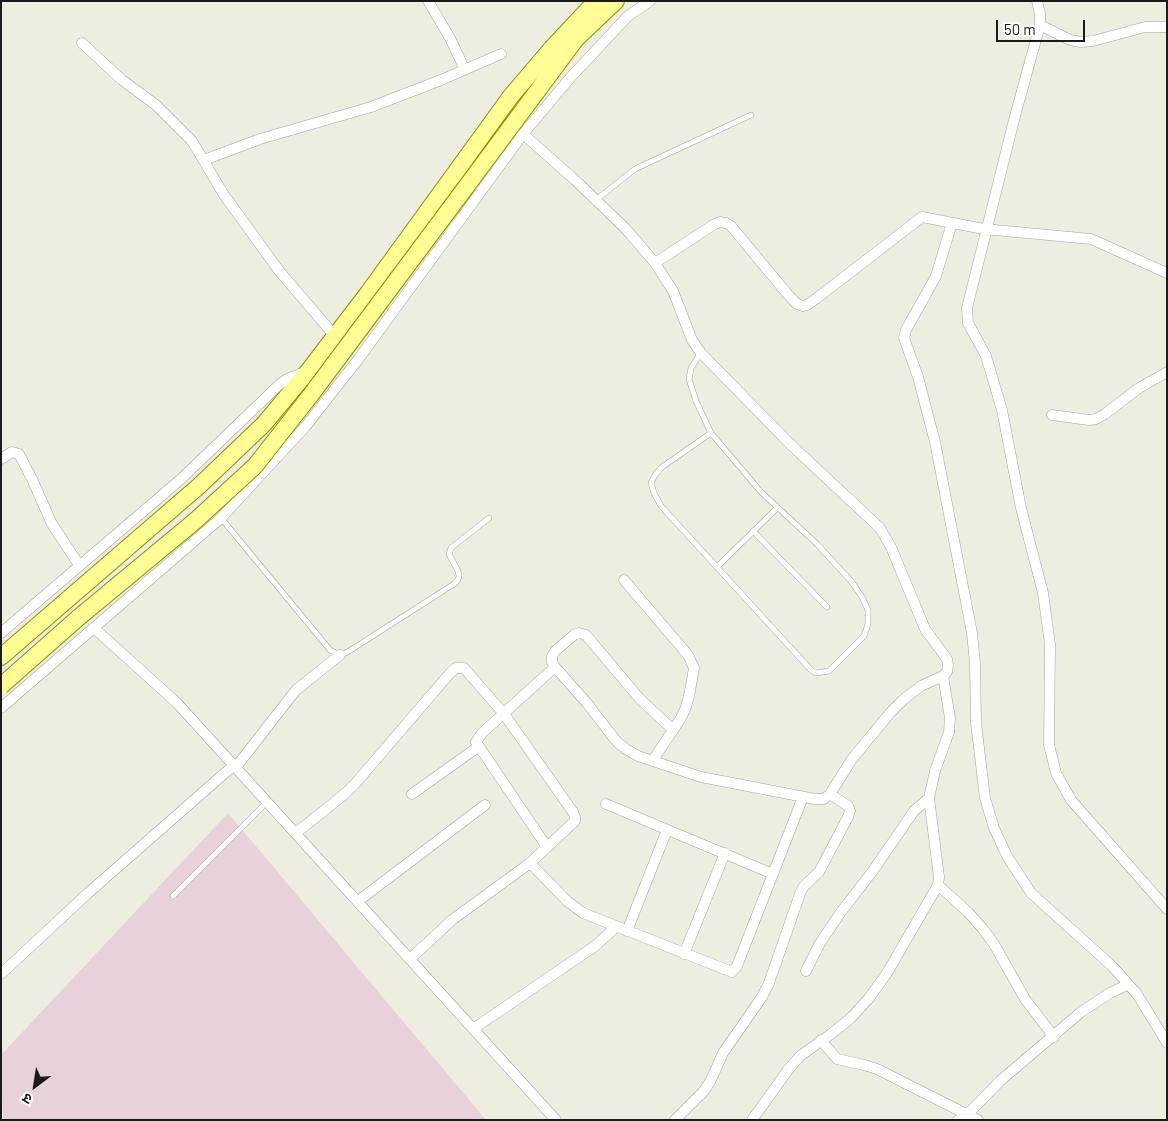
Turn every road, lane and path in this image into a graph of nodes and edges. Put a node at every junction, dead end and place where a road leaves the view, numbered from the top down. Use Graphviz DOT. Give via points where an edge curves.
graph roads {
  1 [pos="428,1"];
  2 [pos="596,1"];
  3 [pos="616,1"];
  4 [pos="650,1"];
  5 [pos="1037,1"];
  6 [pos="1040,24"];
  7 [pos="1167,28"];
  8 [pos="82,43"];
  9 [pos="501,54"];
  10 [pos="465,70"];
  11 [pos="751,115"];
  12 [pos="523,134"];
  13 [pos="204,160"];
  14 [pos="596,200"];
  15 [pos="954,224"];
  16 [pos="986,229"];
  17 [pos="655,263"];
  18 [pos="1167,273"];
  19 [pos="335,336"];
  20 [pos="701,353"];
  21 [pos="309,370"];
  22 [pos="1167,372"];
  23 [pos="334,391"];
  24 [pos="1052,416"];
  25 [pos="711,432"];
  26 [pos="1,459"];
  27 [pos="777,508"];
  28 [pos="221,518"];
  29 [pos="489,518"];
  30 [pos="753,531"];
  31 [pos="80,565"];
  32 [pos="717,567"];
  33 [pos="624,580"];
  34 [pos="828,607"];
  35 [pos="95,628"];
  36 [pos="1,633"];
  37 [pos="340,655"];
  38 [pos="1,657"];
  39 [pos="555,667"];
  40 [pos="943,676"];
  41 [pos="1,686"];
  42 [pos="1,708"];
  43 [pos="504,714"];
  44 [pos="673,730"];
  45 [pos="478,747"];
  46 [pos="653,760"];
  47 [pos="234,765"];
  48 [pos="412,794"];
  49 [pos="830,794"];
  50 [pos="803,797"];
  51 [pos="929,798"];
  52 [pos="267,802"];
  53 [pos="606,804"];
  54 [pos="485,805"];
  55 [pos="667,830"];
  56 [pos="296,833"];
  57 [pos="547,847"];
  58 [pos="725,853"];
  59 [pos="530,863"];
  60 [pos="773,874"];
  61 [pos="938,885"];
  62 [pos="173,896"];
  63 [pos="358,901"];
  64 [pos="1167,909"];
  65 [pos="616,927"];
  66 [pos="627,931"];
  67 [pos="684,954"];
  68 [pos="410,959"];
  69 [pos="806,972"];
  70 [pos="1,974"];
  71 [pos="1128,985"];
  72 [pos="473,1029"];
  73 [pos="1054,1037"];
  74 [pos="821,1040"];
  75 [pos="1167,1043"];
  76 [pos="963,1117"];
  77 [pos="556,1120"];
  78 [pos="675,1120"];
  79 [pos="752,1120"];
  80 [pos="978,1120"];
  1 -- 10 [label="street"];
  2 -- 19 [label="main road" via="511,96"];
  3 -- 41 [label="main road, bridge" via="576,39 255,466"];
  4 -- 12 [label="street" via="628,16"];
  5 -- 6 [label="street"];
  6 -- 7 [label="street" via="1070,40 1082,42 1145,27"];
  6 -- 16 [label="street"];
  8 -- 13 [label="street" via="179,126"];
  9 -- 10 [label="street"];
  10 -- 13 [label="street" via="371,107 260,139"];
  11 -- 14 [label="lane" via="635,169"];
  12 -- 14 [label="street"];
  12 -- 23 [label="street"];
  13 -- 19 [label="street" via="224,195 280,272"];
  14 -- 17 [label="street"];
  15 -- 16 [label="street"];
  15 -- 17 [label="street" via="922,217 803,306 790,297 726,222 713,225"];
  15 -- 71 [label="street" via="936,276 904,338 935,442 972,633 976,723 985,798 1007,856 1031,893 1112,966"];
  16 -- 18 [label="street" via="1091,239"];
  16 -- 64 [label="street" via="967,308 968,323 986,356 1002,410 1020,508 1043,593 1050,644 1049,745 1056,773 1071,800"];
  17 -- 20 [label="street" via="673,290 692,340"];
  19 -- 21 [label="main road"];
  20 -- 25 [label="lane" via="691,368 689,379"];
  20 -- 40 [label="street" via="880,528 925,629 947,659 948,672"];
  21 -- 23 [label="street"];
  21 -- 31 [label="street" via="280,384 181,479"];
  21 -- 38 [label="main road" via="264,424 199,486"];
  22 -- 24 [label="street" via="1096,419"];
  23 -- 28 [label="street"];
  25 -- 27 [label="lane"];
  25 -- 32 [label="lane" via="662,467 651,483 661,506"];
  26 -- 31 [label="street" via="12,452 18,454 52,524"];
  27 -- 30 [label="lane"];
  27 -- 32 [label="lane" via="851,581 868,610 864,636 830,671 816,673 811,670"];
  28 -- 35 [label="street"];
  28 -- 37 [label="lane" via="330,650"];
  29 -- 37 [label="lane" via="451,548 449,554 458,571 458,580"];
  30 -- 32 [label="lane"];
  30 -- 34 [label="lane"];
  31 -- 36 [label="street"];
  33 -- 44 [label="street" via="688,655 694,668 686,707"];
  35 -- 42 [label="street"];
  35 -- 47 [label="street" via="177,703"];
  37 -- 47 [label="street" via="296,690 236,767"];
  39 -- 43 [label="street"];
  39 -- 44 [label="street" via="552,656 555,651 574,635 586,635 639,698"];
  39 -- 46 [label="street" via="617,742 638,756"];
  40 -- 49 [label="street" via="921,686 890,712 852,759"];
  40 -- 51 [label="street" via="949,732"];
  43 -- 45 [label="street" via="478,738"];
  43 -- 56 [label="street" via="464,668 456,668 348,791"];
  43 -- 57 [label="street" via="575,817 572,825"];
  44 -- 46 [label="street"];
  45 -- 48 [label="street"];
  45 -- 57 [label="street"];
  46 -- 50 [label="street" via="702,777"];
  47 -- 52 [label="street"];
  47 -- 70 [label="street"];
  49 -- 50 [label="street" via="824,799"];
  49 -- 78 [label="street" via="848,806 848,817 819,872 801,891 762,997 723,1053 712,1080"];
  50 -- 60 [label="street"];
  51 -- 61 [label="street"];
  51 -- 69 [label="street" via="914,811 841,912"];
  52 -- 56 [label="street"];
  52 -- 62 [label="lane"];
  53 -- 55 [label="street"];
  54 -- 63 [label="street"];
  55 -- 58 [label="street"];
  55 -- 66 [label="street"];
  56 -- 63 [label="street"];
  57 -- 59 [label="street"];
  58 -- 60 [label="street"];
  58 -- 67 [label="street"];
  59 -- 65 [label="street" via="577,909"];
  59 -- 68 [label="street" via="452,920"];
  60 -- 67 [label="street" via="735,970 728,971"];
  61 -- 73 [label="street" via="984,929 1025,999"];
  61 -- 74 [label="street" via="869,998 851,1018"];
  63 -- 68 [label="street"];
  65 -- 66 [label="street"];
  65 -- 72 [label="street" via="595,946"];
  66 -- 67 [label="street"];
  68 -- 72 [label="street"];
  71 -- 73 [label="street" via="1081,1012"];
  71 -- 75 [label="street"];
  72 -- 77 [label="street"];
  73 -- 76 [label="street" via="1000,1081"];
  74 -- 76 [label="street" via="837,1059 877,1069"];
  74 -- 79 [label="street" via="800,1056"];
  76 -- 80 [label="street"];
}
